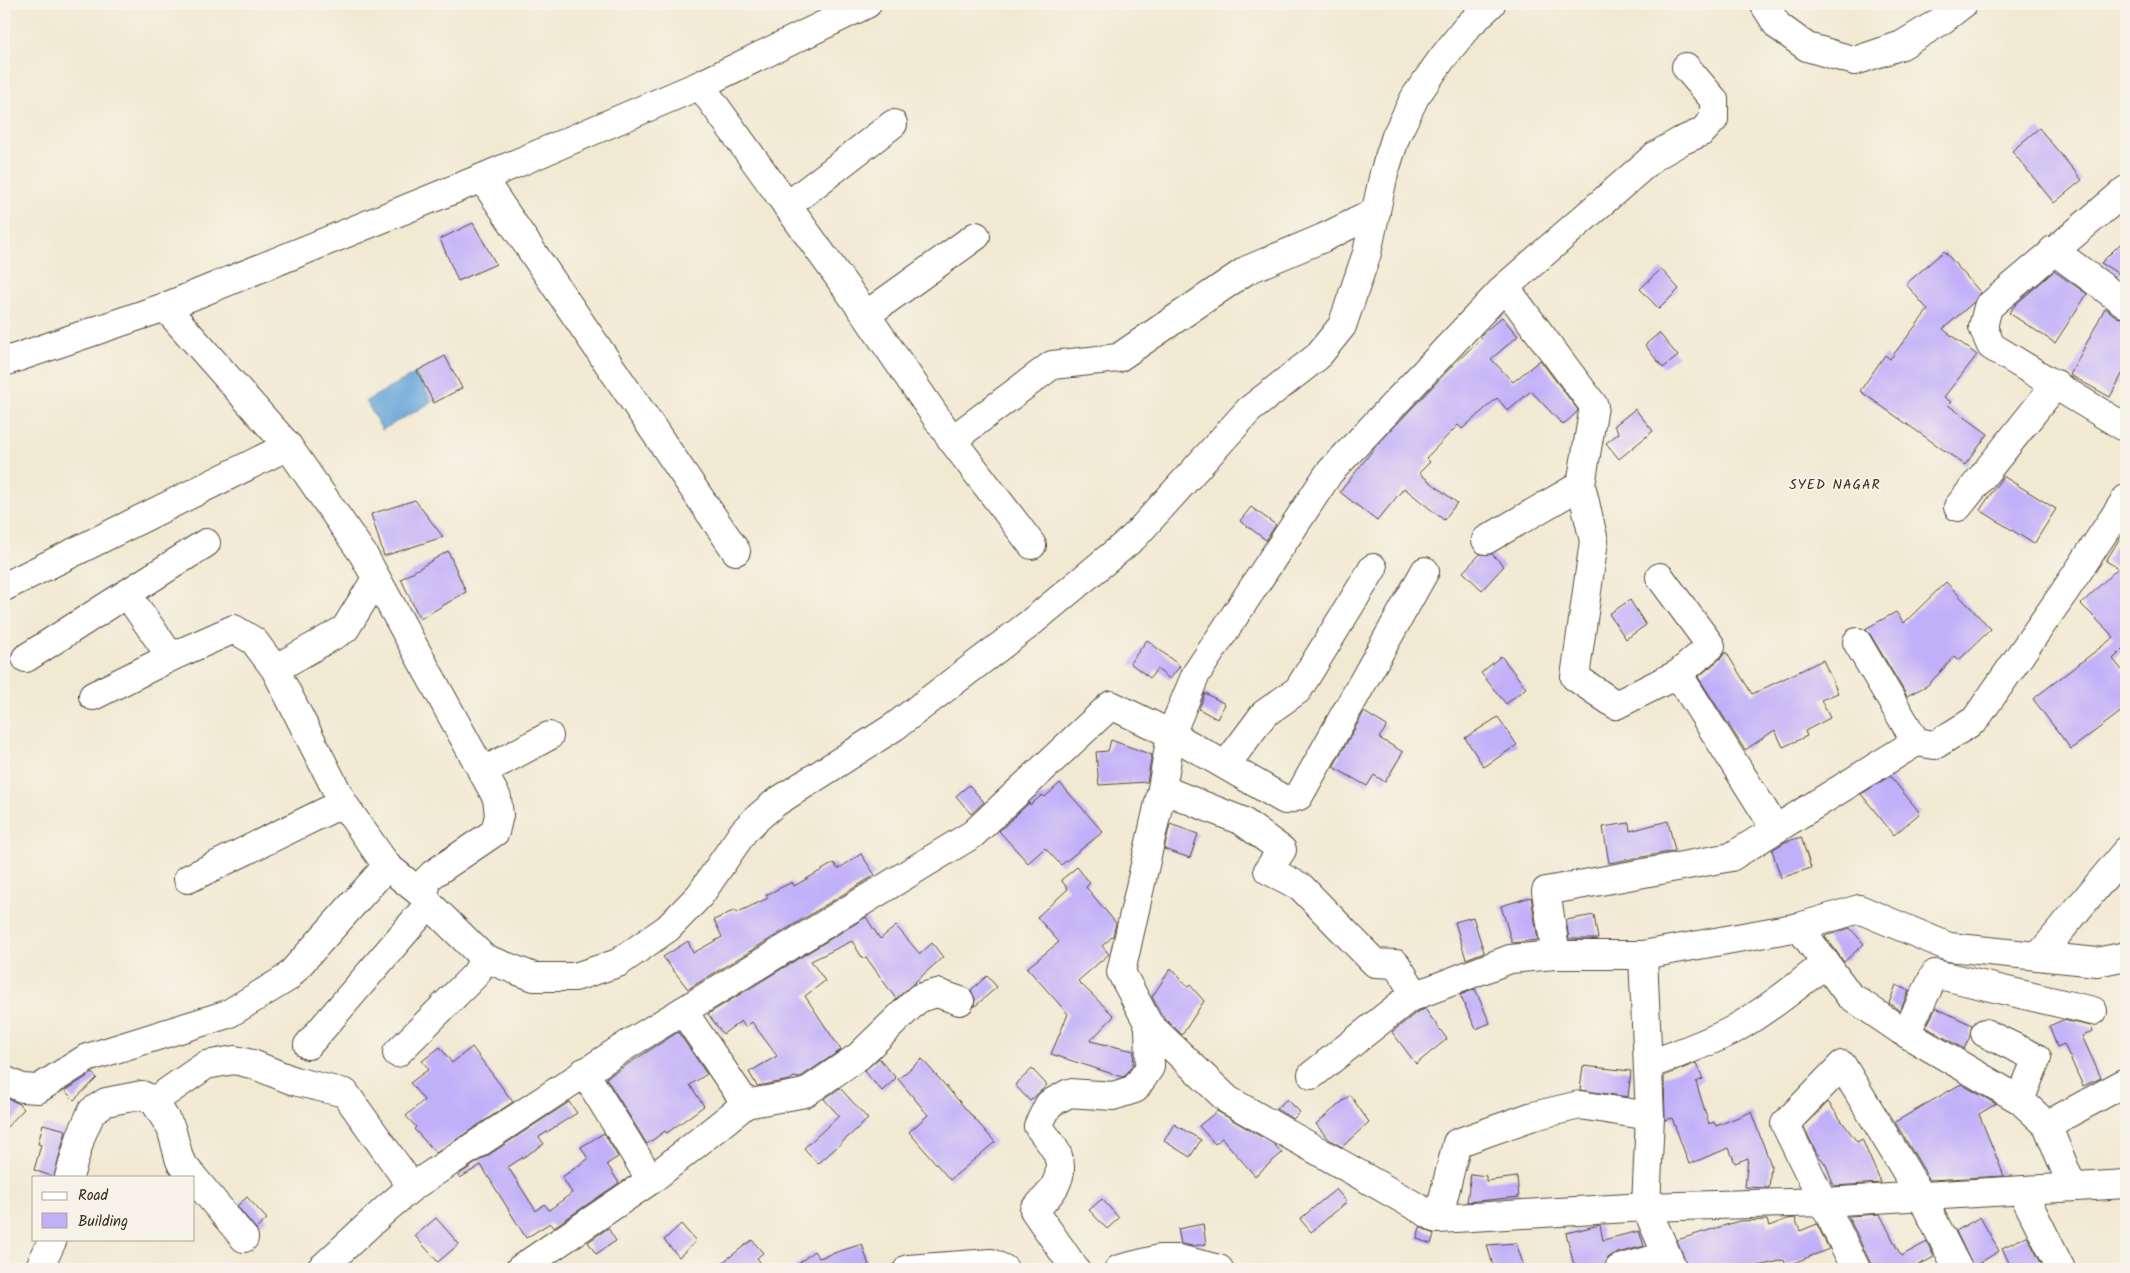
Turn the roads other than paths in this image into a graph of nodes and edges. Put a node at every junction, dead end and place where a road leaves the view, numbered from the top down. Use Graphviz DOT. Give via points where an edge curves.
graph roads {
  1 [pos="867,4"];
  2 [pos="1491,4"];
  3 [pos="1764,4"];
  4 [pos="1963,4"];
  5 [pos="1686,67"];
  6 [pos="700,85"];
  7 [pos="893,124"];
  8 [pos="482,178"];
  9 [pos="2126,190"];
  10 [pos="787,206"];
  11 [pos="1376,212"];
  12 [pos="976,236"];
  13 [pos="2053,250"];
  14 [pos="1506,287"];
  15 [pos="2126,304"];
  16 [pos="164,306"];
  17 [pos="866,315"];
  18 [pos="4,362"];
  19 [pos="2056,384"];
  20 [pos="2126,428"];
  21 [pos="952,440"];
  22 [pos="288,446"];
  23 [pos="1581,486"];
  24 [pos="2126,499"];
  25 [pos="1958,507"];
  26 [pos="1486,540"];
  27 [pos="206,543"];
  28 [pos="1032,545"];
  29 [pos="736,551"];
  30 [pos="1373,568"];
  31 [pos="1425,571"];
  32 [pos="1660,577"];
  33 [pos="376,579"];
  34 [pos="4,587"];
  35 [pos="127,594"];
  36 [pos="1857,642"];
  37 [pos="171,657"];
  38 [pos="26,658"];
  39 [pos="275,669"];
  40 [pos="1678,674"];
  41 [pos="93,696"];
  42 [pos="1171,734"];
  43 [pos="549,736"];
  44 [pos="1916,742"];
  45 [pos="1226,765"];
  46 [pos="482,772"];
  47 [pos="1162,789"];
  48 [pos="343,803"];
  49 [pos="1775,828"];
  50 [pos="2126,851"];
  51 [pos="387,866"];
  52 [pos="188,879"];
  53 [pos="426,900"];
  54 [pos="1799,927"];
  55 [pos="1556,955"];
  56 [pos="1643,955"];
  57 [pos="2039,956"];
  58 [pos="2126,956"];
  59 [pos="484,958"];
  60 [pos="1826,963"];
  61 [pos="1416,996"];
  62 [pos="960,1001"];
  63 [pos="683,1011"];
  64 [pos="2093,1012"];
  65 [pos="1149,1025"];
  66 [pos="1906,1033"];
  67 [pos="1984,1033"];
  68 [pos="308,1045"];
  69 [pos="397,1053"];
  70 [pos="1648,1065"];
  71 [pos="584,1072"];
  72 [pos="1312,1075"];
  73 [pos="4,1080"];
  74 [pos="2126,1082"];
  75 [pos="148,1098"];
  76 [pos="2020,1100"];
  77 [pos="746,1104"];
  78 [pos="1650,1116"];
  79 [pos="2048,1125"];
  80 [pos="69,1176"];
  81 [pos="192,1176"];
  82 [pos="195,1179"];
  83 [pos="651,1180"];
  84 [pos="2072,1186"];
  85 [pos="412,1187"];
  86 [pos="2123,1190"];
  87 [pos="2022,1191"];
  88 [pos="1922,1196"];
  89 [pos="1824,1202"];
  90 [pos="1646,1207"];
  91 [pos="1438,1219"];
  92 [pos="244,1238"];
  93 [pos="1670,1263"];
  94 [pos="321,1269"];
  95 [pos="520,1269"];
  96 [pos="908,1269"];
  97 [pos="1004,1269"];
  98 [pos="1075,1269"];
  99 [pos="1119,1269"];
  100 [pos="1219,1269"];
  101 [pos="1619,1269"];
  102 [pos="1856,1269"];
  103 [pos="1958,1269"];
  104 [pos="2061,1269"];
  1 -- 6 [label="street"];
  2 -- 11 [label="street" via="1467,27 1415,97 1396,136"];
  3 -- 4 [label="street" via="1778,26 1807,47 1856,61 1902,45 1941,22"];
  5 -- 14 [label="street" via="1714,100 1714,119 1702,132 1655,156"];
  6 -- 8 [label="street"];
  6 -- 10 [label="street"];
  7 -- 10 [label="street"];
  8 -- 16 [label="street"];
  8 -- 29 [label="street"];
  9 -- 13 [label="street"];
  10 -- 17 [label="street"];
  11 -- 21 [label="street" via="1247,270 1118,358 1052,365"];
  11 -- 59 [label="street" via="1367,254 1342,326 1317,357 1249,410 1134,537 1036,619 894,727 755,820 700,895 668,928 618,963 575,977 534,977"];
  12 -- 17 [label="street"];
  13 -- 15 [label="street"];
  13 -- 19 [label="street" via="1988,307 1983,327 1991,346"];
  14 -- 23 [label="street" via="1594,406"];
  14 -- 42 [label="street" via="1330,473 1196,674"];
  16 -- 18 [label="street"];
  16 -- 22 [label="street"];
  17 -- 21 [label="street"];
  19 -- 20 [label="street"];
  19 -- 25 [label="street"];
  21 -- 28 [label="street"];
  22 -- 33 [label="street" via="363,554"];
  22 -- 34 [label="street"];
  23 -- 26 [label="street"];
  23 -- 40 [label="street" via="1594,541 1575,677 1616,705"];
  24 -- 44 [label="street" via="1975,720 1935,745"];
  27 -- 35 [label="street"];
  30 -- 45 [label="street" via="1298,690 1264,714"];
  31 -- 45 [label="street" via="1299,796 1285,800"];
  32 -- 40 [label="street" via="1711,646"];
  33 -- 39 [label="street" via="345,629"];
  33 -- 46 [label="street"];
  35 -- 37 [label="street"];
  35 -- 38 [label="street"];
  36 -- 44 [label="street"];
  37 -- 39 [label="street" via="234,628 254,641"];
  37 -- 41 [label="street"];
  39 -- 48 [label="street"];
  40 -- 49 [label="street"];
  42 -- 45 [label="street"];
  42 -- 47 [label="street"];
  42 -- 63 [label="street" via="1111,705 973,834"];
  43 -- 46 [label="street"];
  44 -- 49 [label="street"];
  46 -- 53 [label="street" via="497,798 499,815 495,832 433,874 427,880"];
  47 -- 61 [label="street" via="1242,820 1282,850 1268,870 1301,887 1375,963 1396,964"];
  47 -- 65 [label="street" via="1121,972"];
  48 -- 51 [label="street"];
  48 -- 52 [label="street"];
  49 -- 55 [label="street" via="1731,857 1546,891"];
  50 -- 57 [label="street"];
  51 -- 53 [label="street"];
  51 -- 73 [label="street" via="287,978 228,1014 87,1058 38,1089 22,1088"];
  53 -- 59 [label="street"];
  53 -- 68 [label="street"];
  54 -- 56 [label="street"];
  54 -- 57 [label="street" via="1859,908 1950,947"];
  54 -- 60 [label="street"];
  55 -- 56 [label="street"];
  55 -- 61 [label="street" via="1510,959"];
  56 -- 70 [label="street"];
  57 -- 58 [label="street" via="2097,962"];
  59 -- 69 [label="street" via="476,974"];
  60 -- 66 [label="street" via="1849,995"];
  60 -- 70 [label="street" via="1776,1002 1734,1029"];
  61 -- 72 [label="street" via="1409,998"];
  62 -- 77 [label="street" via="937,993 920,998 859,1056 805,1093"];
  63 -- 71 [label="street"];
  63 -- 77 [label="street"];
  64 -- 66 [label="street" via="1935,974"];
  65 -- 91 [label="street" via="1228,1100"];
  65 -- 98 [label="street" via="1150,1067 1135,1089 1113,1096 1069,1093 1049,1104 1038,1126 1058,1156 1060,1179 1034,1210"];
  66 -- 76 [label="street"];
  67 -- 76 [label="street" via="2037,1058"];
  70 -- 78 [label="street"];
  71 -- 83 [label="street"];
  71 -- 85 [label="street"];
  74 -- 79 [label="street"];
  75 -- 80 [label="street" via="106,1102 92,1111"];
  75 -- 81 [label="street" via="171,1128 180,1161"];
  75 -- 85 [label="street" via="206,1065 234,1060 294,1082 345,1094"];
  76 -- 79 [label="street"];
  77 -- 83 [label="street"];
  78 -- 90 [label="street"];
  78 -- 91 [label="street" via="1580,1105 1533,1116 1457,1143"];
  79 -- 84 [label="street"];
  82 -- 92 [label="street"];
  83 -- 95 [label="street"];
  84 -- 86 [label="street"];
  84 -- 87 [label="street"];
  85 -- 94 [label="street"];
  87 -- 88 [label="street"];
  87 -- 104 [label="street"];
  88 -- 89 [label="street"];
  88 -- 89 [label="street" via="1842,1065 1785,1124"];
  88 -- 103 [label="street"];
  89 -- 90 [label="street"];
  89 -- 102 [label="street"];
  90 -- 91 [label="street"];
  90 -- 93 [label="street"];
  93 -- 101 [label="street"];
  96 -- 97 [label="street" via="991,1262"];
  99 -- 100 [label="street" via="1159,1258 1179,1259"];
}
